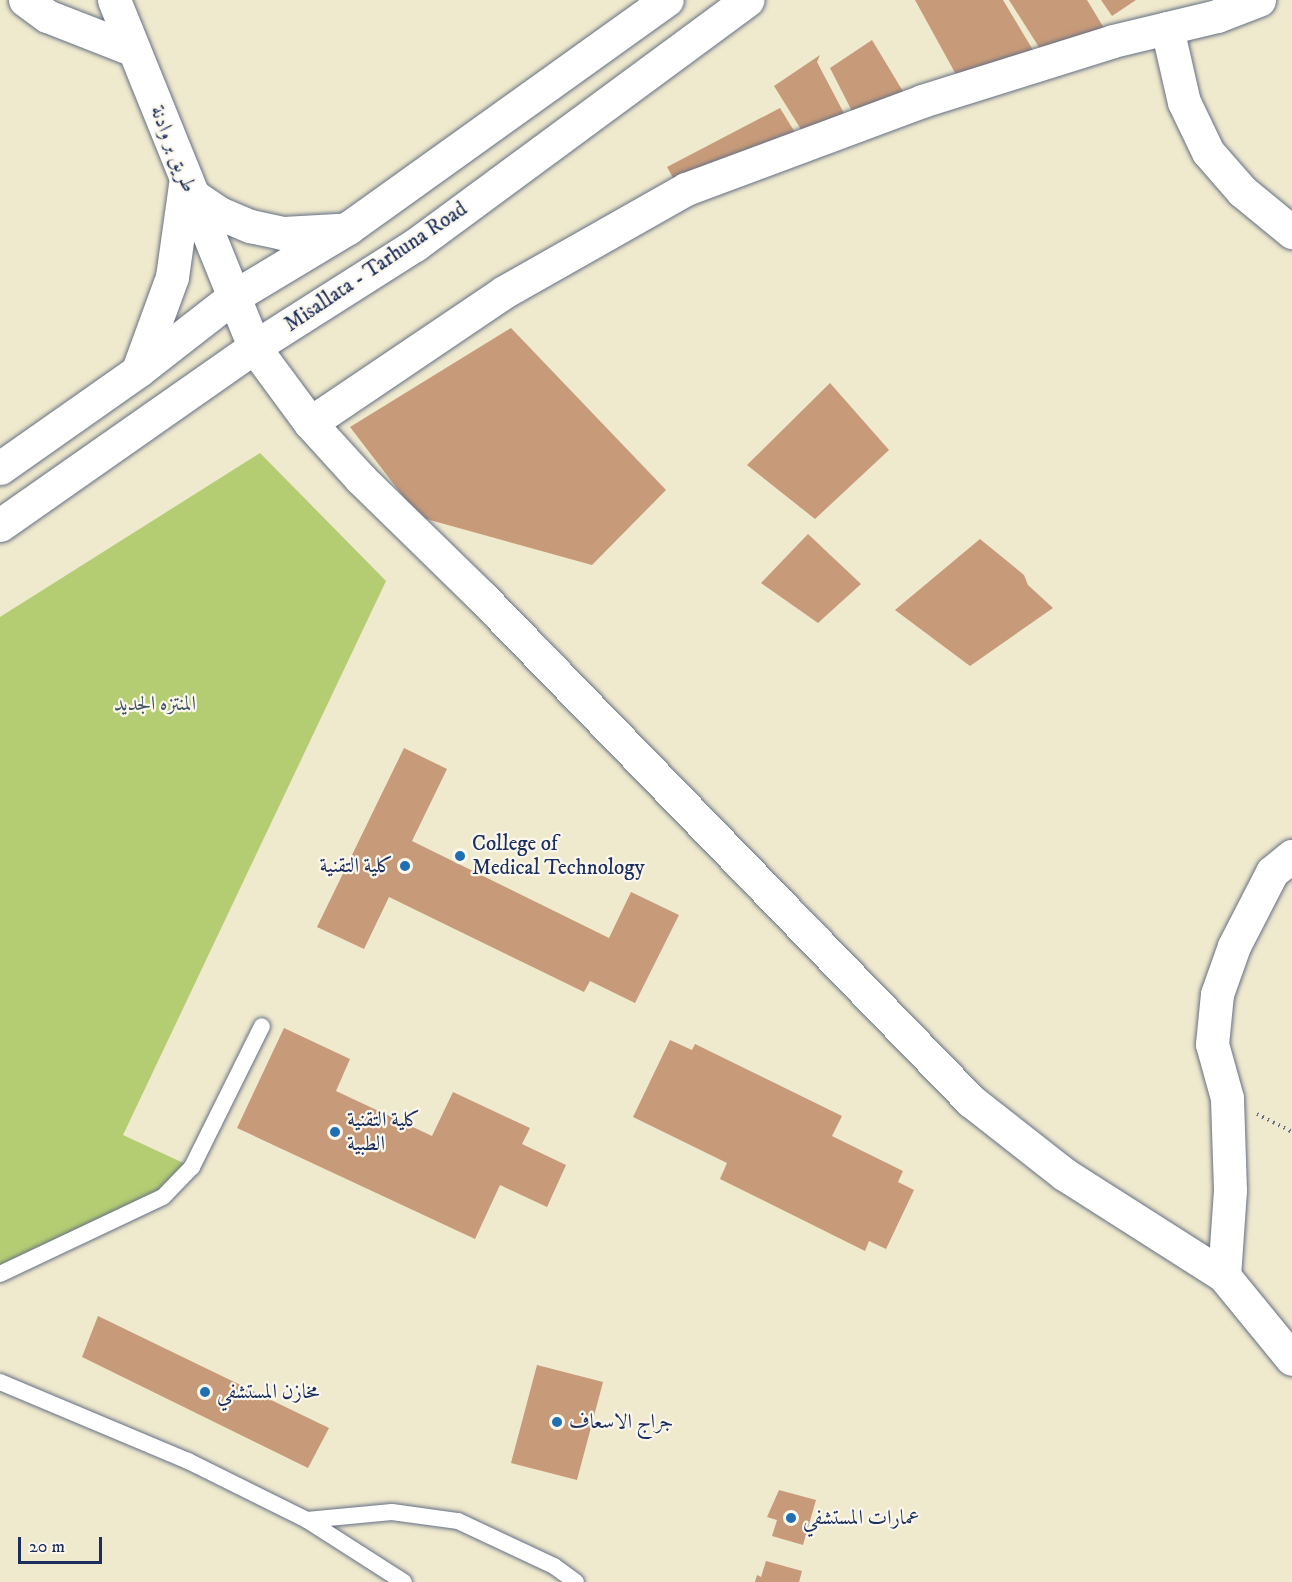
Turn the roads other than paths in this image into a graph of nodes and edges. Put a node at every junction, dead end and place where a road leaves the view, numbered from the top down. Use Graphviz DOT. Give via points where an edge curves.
graph roads {
  1 [pos="26,0"];
  2 [pos="114,0"];
  3 [pos="667,0"];
  4 [pos="747,0"];
  5 [pos="1259,0"];
  6 [pos="1167,28"];
  7 [pos="134,50"];
  8 [pos="189,186"];
  9 [pos="348,228"];
  10 [pos="1292,232"];
  11 [pos="233,297"];
  12 [pos="254,347"];
  13 [pos="138,371"];
  14 [pos="310,423"];
  15 [pos="0,468"];
  16 [pos="0,525"];
  17 [pos="1292,856"];
  18 [pos="262,1026"];
  19 [pos="0,1274"];
  20 [pos="1224,1276"];
  21 [pos="1292,1359"];
  22 [pos="0,1382"];
  23 [pos="307,1520"];
  24 [pos="404,1582"];
  25 [pos="576,1582"];
  1 -- 7 [label="main road" via="47,16"];
  2 -- 7 [label="main road, طريق بر وادنة"];
  3 -- 9 [label="main road"];
  4 -- 12 [label="main road, Misallata - Tarhuna Road" via="415,245"];
  5 -- 6 [label="main road" via="1217,16"];
  6 -- 10 [label="main road" via="1184,102 1209,152 1242,191"];
  6 -- 14 [label="main road" via="922,101 687,189 504,292"];
  7 -- 8 [label="main road, طريق بر وادنة"];
  8 -- 9 [label="main road" via="219,213 250,226 282,233 316,234"];
  8 -- 11 [label="main road, طريق بر وادنة"];
  8 -- 13 [label="main road" via="172,277"];
  9 -- 11 [label="main road"];
  11 -- 12 [label="main road, طريق بر وادنة"];
  11 -- 13 [label="main road"];
  12 -- 14 [label="main road, طريق بر وادنة"];
  12 -- 16 [label="main road, Misallata - Tarhuna Road"];
  13 -- 15 [label="main road"];
  14 -- 20 [label="main road, طريق بر وادنة" via="971,1101 1064,1174"];
  17 -- 20 [label="main road" via="1272,872 1234,946 1217,994 1212,1044 1227,1098 1230,1190"];
  18 -- 19 [label="lane" via="192,1167 164,1197"];
  20 -- 21 [label="main road, طريق بر وادنة"];
  22 -- 23 [label="lane" via="188,1461"];
  23 -- 24 [label="lane"];
  23 -- 25 [label="lane" via="392,1512 458,1521 554,1566"];
}
